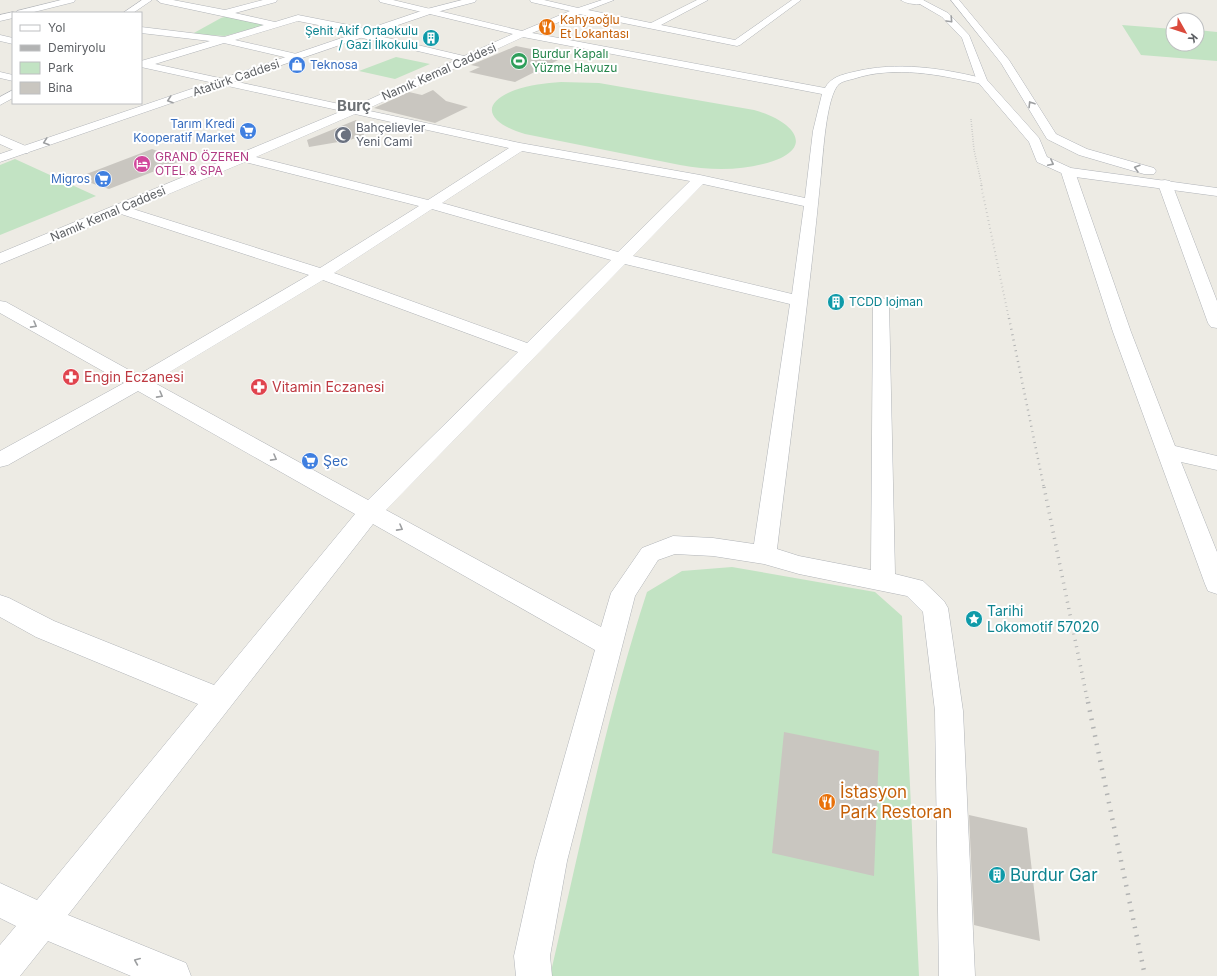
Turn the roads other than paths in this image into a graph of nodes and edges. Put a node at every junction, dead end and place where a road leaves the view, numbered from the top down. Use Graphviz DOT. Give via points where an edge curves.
graph roads {
  1 [pos="37,0"];
  2 [pos="71,0"];
  3 [pos="148,0"];
  4 [pos="161,0"];
  5 [pos="273,0"];
  6 [pos="382,0"];
  7 [pos="472,0"];
  8 [pos="534,0"];
  9 [pos="610,0"];
  10 [pos="704,0"];
  11 [pos="797,0"];
  12 [pos="904,0"];
  13 [pos="919,1"];
  14 [pos="949,2"];
  15 [pos="57,4"];
  16 [pos="578,11"];
  17 [pos="24,12"];
  18 [pos="129,12"];
  19 [pos="430,12"];
  20 [pos="226,13"];
  21 [pos="12,15"];
  22 [pos="0,18"];
  23 [pos="211,20"];
  24 [pos="276,25"];
  25 [pos="652,26"];
  26 [pos="197,27"];
  27 [pos="142,30"];
  28 [pos="183,34"];
  29 [pos="365,34"];
  30 [pos="524,34"];
  31 [pos="0,38"];
  32 [pos="223,40"];
  33 [pos="12,41"];
  34 [pos="297,57"];
  35 [pos="465,59"];
  36 [pos="142,64"];
  37 [pos="0,75"];
  38 [pos="12,78"];
  39 [pos="982,81"];
  40 [pos="223,82"];
  41 [pos="827,92"];
  42 [pos="12,94"];
  43 [pos="0,102"];
  44 [pos="353,110"];
  45 [pos="0,139"];
  46 [pos="520,147"];
  47 [pos="24,150"];
  48 [pos="1083,152"];
  49 [pos="242,157"];
  50 [pos="0,158"];
  51 [pos="1068,172"];
  52 [pos="700,179"];
  53 [pos="1217,183"];
  54 [pos="1165,184"];
  55 [pos="1217,192"];
  56 [pos="429,204"];
  57 [pos="812,204"];
  58 [pos="120,208"];
  59 [pos="621,258"];
  60 [pos="0,259"];
  61 [pos="322,274"];
  62 [pos="798,301"];
  63 [pos="881,303"];
  64 [pos="0,306"];
  65 [pos="1217,323"];
  66 [pos="530,350"];
  67 [pos="138,383"];
  68 [pos="1167,451"];
  69 [pos="0,460"];
  70 [pos="1217,463"];
  71 [pos="370,512"];
  72 [pos="764,555"];
  73 [pos="883,582"];
  74 [pos="1217,584"];
  75 [pos="0,605"];
  76 [pos="608,644"];
  77 [pos="219,700"];
  78 [pos="0,900"];
  79 [pos="42,921"];
  80 [pos="0,973"];
  81 [pos="173,976"];
  82 [pos="534,976"];
  83 [pos="957,976"];
  1 -- 15 [label="street"];
  2 -- 15 [label="street"];
  3 -- 18 [label="street"];
  4 -- 20 [label="street"];
  5 -- 20 [label="street"];
  6 -- 19 [label="street"];
  7 -- 19 [label="street, Atatürk Caddesi"];
  8 -- 16 [label="street"];
  9 -- 16 [label="street, Namık Kemal Caddesi"];
  10 -- 25 [label="street"];
  11 -- 25 [label="street" via="737,43"];
  12 -- 13 [label="street"];
  13 -- 14 [label="street"];
  13 -- 39 [label="street, one-way" via="946,15 966,37"];
  48 -- 14 [label="street, one-way" via="1051,136 1005,62"];
  15 -- 17 [label="street"];
  16 -- 25 [label="street"];
  16 -- 30 [label="street, Namık Kemal Caddesi"];
  19 -- 29 [label="street, Atatürk Caddesi"];
  19 -- 30 [label="street"];
  20 -- 23 [label="street"];
  20 -- 24 [label="street"];
  21 -- 22 [label="street"];
  24 -- 29 [label="street" via="298,18"];
  24 -- 32 [label="street"];
  26 -- 28 [label="street"];
  27 -- 28 [label="street"];
  28 -- 32 [label="street"];
  29 -- 34 [label="street, Atatürk Caddesi"];
  29 -- 35 [label="street"];
  30 -- 35 [label="street, Namık Kemal Caddesi"];
  30 -- 41 [label="street"];
  31 -- 33 [label="street"];
  32 -- 34 [label="street"];
  32 -- 36 [label="street"];
  34 -- 40 [label="street, Atatürk Caddesi"];
  35 -- 44 [label="street, Namık Kemal Caddesi"];
  36 -- 40 [label="street"];
  37 -- 38 [label="street"];
  39 -- 41 [label="street" via="942,72 882,70 859,73 835,82"];
  39 -- 51 [label="street, one-way" via="1035,141 1042,159"];
  40 -- 44 [label="street"];
  40 -- 47 [label="street, Atatürk Caddesi, one-way"];
  41 -- 57 [label="street" via="818,144"];
  42 -- 43 [label="street"];
  44 -- 46 [label="street"];
  44 -- 49 [label="street, Namık Kemal Caddesi"];
  45 -- 47 [label="street"];
  46 -- 52 [label="street"];
  46 -- 56 [label="street"];
  47 -- 50 [label="street, Atatürk Caddesi"];
  48 -- 51 [label="street" via="1077,164"];
  53 -- 48 [label="street, one-way" via="1142,170"];
  49 -- 56 [label="street"];
  49 -- 58 [label="street, Namık Kemal Caddesi"];
  51 -- 54 [label="street"];
  51 -- 68 [label="street" via="1122,332"];
  52 -- 57 [label="street"];
  52 -- 59 [label="street"];
  54 -- 55 [label="street"];
  54 -- 65 [label="street"];
  56 -- 59 [label="street"];
  56 -- 61 [label="street"];
  57 -- 62 [label="street"];
  58 -- 60 [label="street, Namık Kemal Caddesi"];
  58 -- 61 [label="street"];
  59 -- 62 [label="street"];
  59 -- 66 [label="street"];
  61 -- 66 [label="street"];
  61 -- 67 [label="street"];
  62 -- 72 [label="street"];
  63 -- 73 [label="street"];
  64 -- 67 [label="street, one-way"];
  66 -- 71 [label="street"];
  67 -- 69 [label="street"];
  67 -- 71 [label="street, one-way"];
  68 -- 70 [label="street"];
  68 -- 74 [label="street"];
  71 -- 76 [label="street, one-way"];
  71 -- 77 [label="street"];
  72 -- 73 [label="street" via="799,565"];
  72 -- 76 [label="street" via="673,545 650,554 622,593"];
  73 -- 83 [label="street" via="914,588 935,608 949,711"];
  75 -- 77 [label="street" via="45,630"];
  76 -- 82 [label="street" via="551,861 532,956"];
  77 -- 79 [label="street"];
  78 -- 79 [label="street"];
  79 -- 80 [label="street"];
  81 -- 79 [label="street, one-way"];
}
